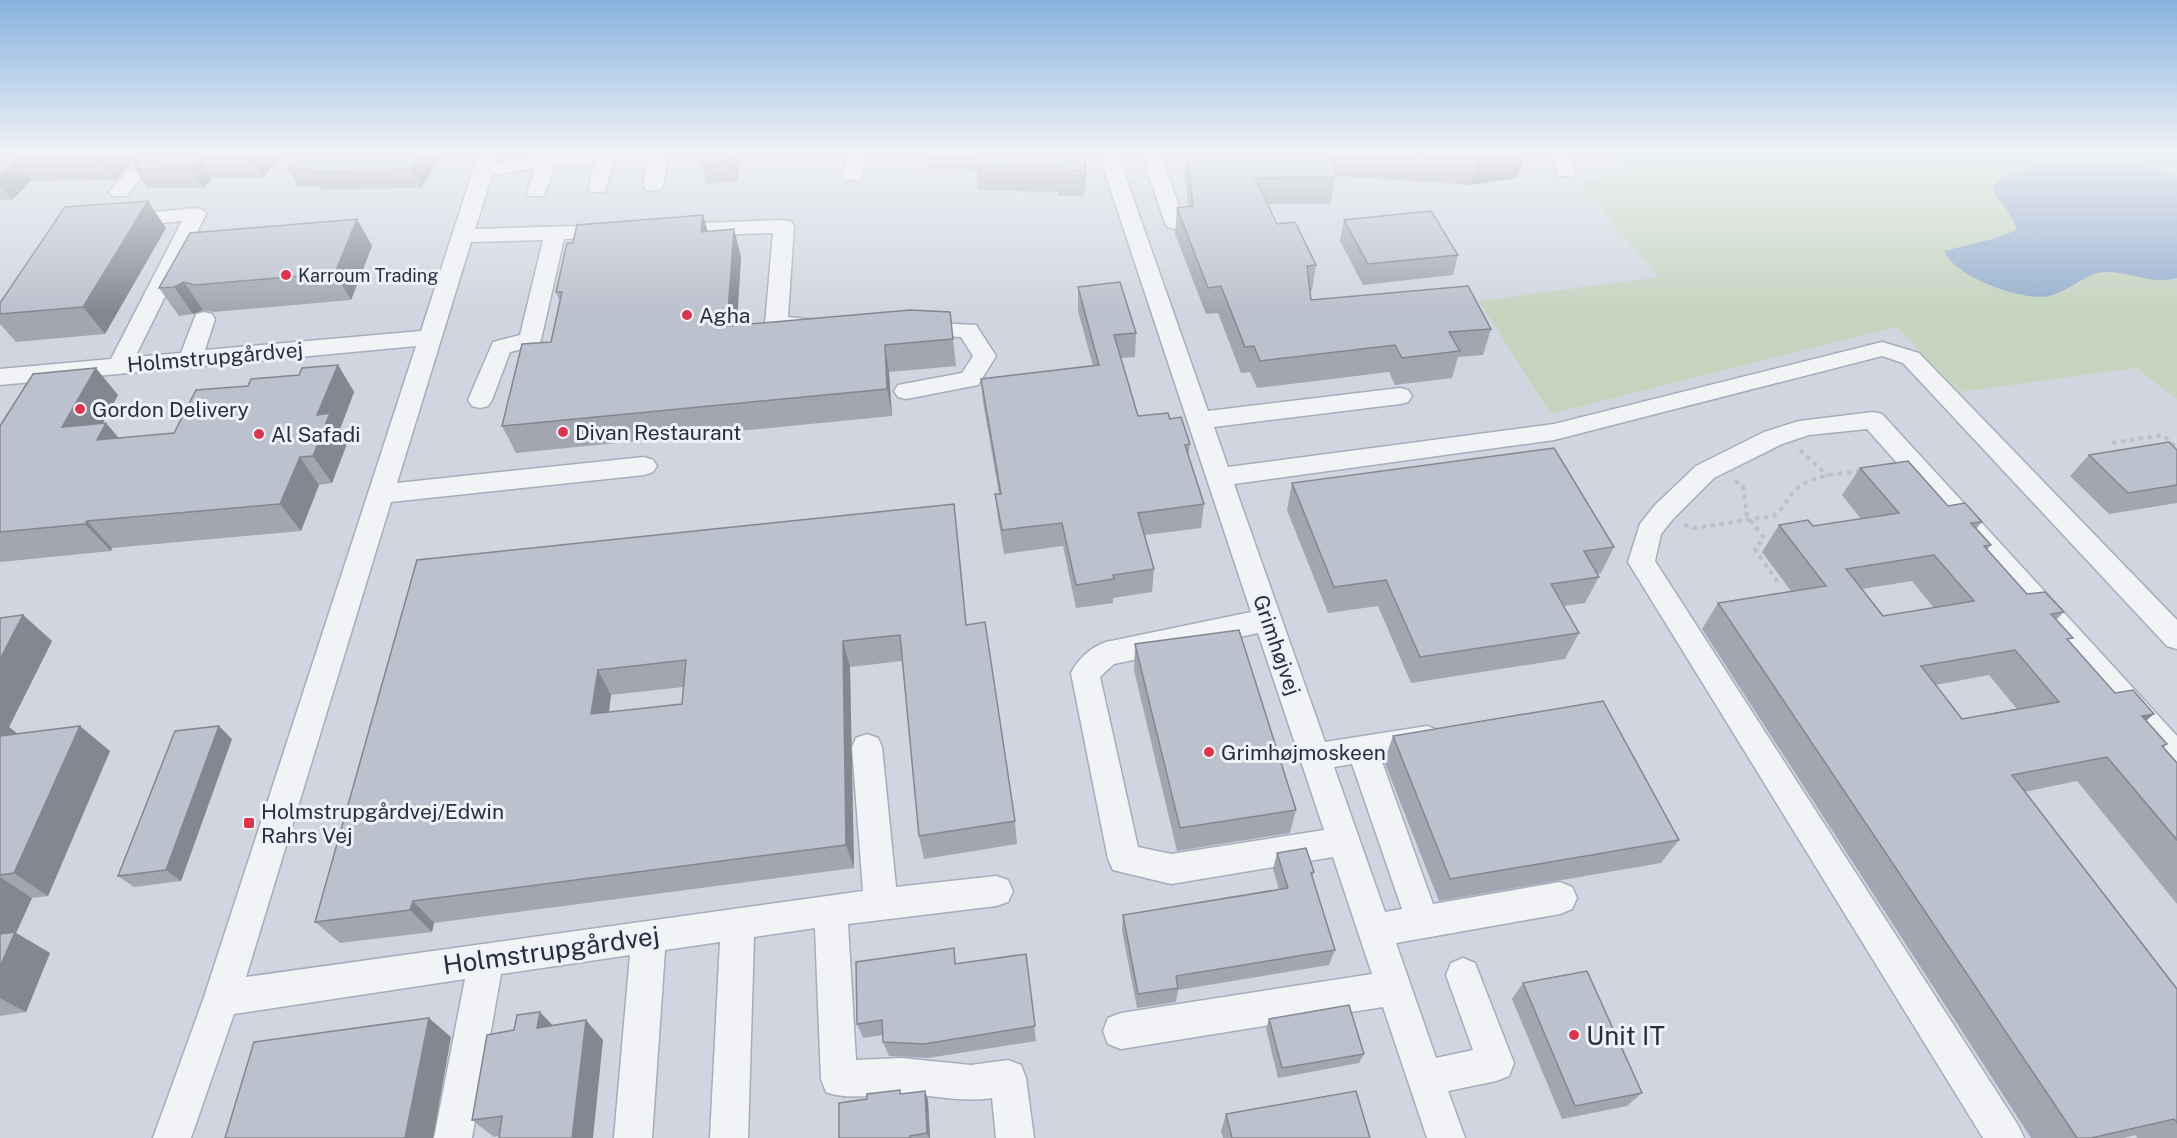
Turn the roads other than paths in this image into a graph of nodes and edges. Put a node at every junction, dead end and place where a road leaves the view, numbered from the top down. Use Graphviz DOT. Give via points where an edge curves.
graph roads {
  1 [pos="473,205"];
  2 [pos="1125,205"];
  3 [pos="1169,205"];
  4 [pos="103,223"];
  5 [pos="1175,223"];
  6 [pos="555,233"];
  7 [pos="463,236"];
  8 [pos="204,319"];
  9 [pos="832,326"];
  10 [pos="900,328"];
  11 [pos="430,337"];
  12 [pos="190,358"];
  13 [pos="119,366"];
  14 [pos="0,377"];
  15 [pos="906,391"];
  16 [pos="1400,396"];
  17 [pos="480,400"];
  18 [pos="1200,420"];
  19 [pos="644,466"];
  20 [pos="1219,477"];
  21 [pos="380,494"];
  22 [pos="1268,620"];
  23 [pos="2177,638"];
  24 [pos="1455,734"];
  25 [pos="867,747"];
  26 [pos="1362,750"];
  27 [pos="1315,757"];
  28 [pos="2177,757"];
  29 [pos="1344,841"];
  30 [pos="996,891"];
  31 [pos="1560,898"];
  32 [pos="881,903"];
  33 [pos="831,910"];
  34 [pos="1423,922"];
  35 [pos="738,924"];
  36 [pos="1375,930"];
  37 [pos="649,936"];
  38 [pos="486,959"];
  39 [pos="1463,975"];
  40 [pos="1394,988"];
  41 [pos="221,1000"];
  42 [pos="1121,1031"];
  43 [pos="1426,1078"];
  44 [pos="172,1138"];
  45 [pos="453,1138"];
  46 [pos="633,1138"];
  47 [pos="729,1138"];
  48 [pos="1014,1138"];
  49 [pos="1446,1138"];
  50 [pos="2005,1138"];
  1 -- 7 [label="street"];
  2 -- 18 [label="street, Grimhøjvej"];
  3 -- 5 [label="street"];
  4 -- 13 [label="street" via="196,214"];
  6 -- 7 [label="street"];
  6 -- 9 [label="street" via="784,226 776,324"];
  6 -- 17 [label="street" via="530,340 501,347"];
  7 -- 11 [label="street"];
  8 -- 12 [label="street"];
  10 -- 15 [label="street" via="968,330 985,356 970,379"];
  11 -- 12 [label="street, Holmstrupgårdvej"];
  11 -- 21 [label="street"];
  12 -- 13 [label="street, Holmstrupgårdvej"];
  13 -- 14 [label="street, Holmstrupgårdvej"];
  16 -- 18 [label="street"];
  18 -- 20 [label="street, Grimhøjvej"];
  19 -- 21 [label="street"];
  20 -- 22 [label="street, Grimhøjvej"];
  20 -- 23 [label="street" via="1554,432 1882,349 1911,358"];
  21 -- 41 [label="street"];
  22 -- 27 [label="street, Grimhøjvej"];
  22 -- 29 [label="street" via="1106,654 1085,673 1124,859 1171,869"];
  24 -- 26 [label="street"];
  25 -- 32 [label="street"];
  26 -- 27 [label="street"];
  26 -- 34 [label="street"];
  27 -- 29 [label="street, Grimhøjvej"];
  28 -- 50 [label="street" via="1873,420 1808,427 1743,451 1705,472 1649,531 1641,562"];
  29 -- 36 [label="street, Grimhøjvej"];
  30 -- 32 [label="street, Holmstrupgårdvej"];
  31 -- 34 [label="street"];
  32 -- 33 [label="street, Holmstrupgårdvej"];
  33 -- 35 [label="street, Holmstrupgårdvej"];
  33 -- 48 [label="street" via="839,1079 901,1076 971,1083 1008,1078"];
  34 -- 36 [label="street"];
  35 -- 37 [label="street, Holmstrupgårdvej"];
  35 -- 47 [label="street"];
  36 -- 40 [label="street, Grimhøjvej"];
  37 -- 38 [label="street, Holmstrupgårdvej"];
  37 -- 46 [label="street"];
  38 -- 41 [label="street, Holmstrupgårdvej"];
  38 -- 45 [label="street"];
  39 -- 43 [label="street" via="1496,1062"];
  40 -- 42 [label="street"];
  40 -- 43 [label="street, Grimhøjvej"];
  41 -- 44 [label="street"];
  43 -- 49 [label="street, Grimhøjvej"];
}
